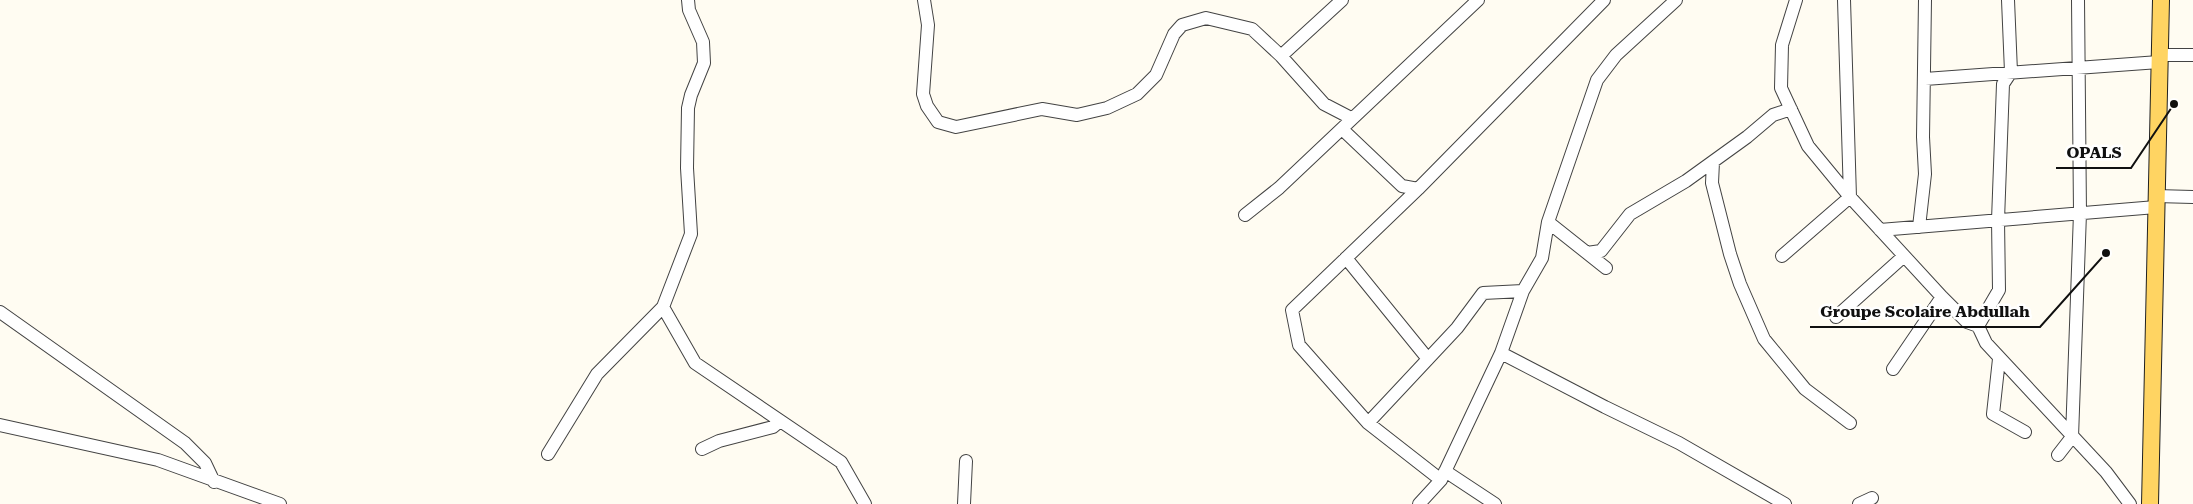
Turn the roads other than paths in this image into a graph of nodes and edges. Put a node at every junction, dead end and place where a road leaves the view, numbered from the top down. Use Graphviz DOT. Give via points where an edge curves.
graph roads {
  1 [pos="688,0"];
  2 [pos="924,0"];
  3 [pos="1342,0"];
  4 [pos="1478,0"];
  5 [pos="1604,0"];
  6 [pos="1676,0"];
  7 [pos="1796,0"];
  8 [pos="1844,0"];
  9 [pos="1925,0"];
  10 [pos="2008,0"];
  11 [pos="2078,0"];
  12 [pos="2160,0"];
  13 [pos="2193,55"];
  14 [pos="1281,56"];
  15 [pos="2159,59"];
  16 [pos="2078,68"];
  17 [pos="2011,72"];
  18 [pos="1925,79"];
  19 [pos="1791,109"];
  20 [pos="1351,118"];
  21 [pos="1342,129"];
  22 [pos="1713,162"];
  23 [pos="1418,189"];
  24 [pos="1850,197"];
  25 [pos="2193,197"];
  26 [pos="2156,201"];
  27 [pos="2080,213"];
  28 [pos="1245,215"];
  29 [pos="1998,220"];
  30 [pos="1548,222"];
  31 [pos="1919,227"];
  32 [pos="1880,230"];
  33 [pos="1587,253"];
  34 [pos="1782,256"];
  35 [pos="1904,256"];
  36 [pos="1346,258"];
  37 [pos="1606,268"];
  38 [pos="1523,291"];
  39 [pos="1942,297"];
  40 [pos="663,307"];
  41 [pos="0,312"];
  42 [pos="1836,317"];
  43 [pos="1978,326"];
  44 [pos="1501,353"];
  45 [pos="1428,359"];
  46 [pos="1999,359"];
  47 [pos="1893,369"];
  48 [pos="780,422"];
  49 [pos="1368,422"];
  50 [pos="1850,423"];
  51 [pos="0,425"];
  52 [pos="2025,432"];
  53 [pos="2072,437"];
  54 [pos="702,449"];
  55 [pos="548,454"];
  56 [pos="2058,455"];
  57 [pos="966,461"];
  58 [pos="1443,476"];
  59 [pos="214,482"];
  60 [pos="1872,498"];
  61 [pos="280,504"];
  62 [pos="865,504"];
  63 [pos="964,504"];
  64 [pos="1419,504"];
  65 [pos="1495,504"];
  66 [pos="1785,504"];
  67 [pos="1859,504"];
  68 [pos="2130,504"];
  69 [pos="2150,504"];
  1 -- 40 [label="street" via="703,42 704,64 688,108 690,234"];
  2 -- 14 [label="street" via="928,26 923,94 938,122 956,127 1042,110 1076,115 1107,108 1136,94 1156,75 1174,34 1182,25 1206,18 1252,29"];
  3 -- 14 [label="street"];
  4 -- 20 [label="street"];
  5 -- 23 [label="street"];
  6 -- 30 [label="street" via="1616,55 1597,80"];
  7 -- 19 [label="street" via="1782,45 1781,88"];
  8 -- 24 [label="street"];
  9 -- 18 [label="street"];
  10 -- 17 [label="street"];
  11 -- 16 [label="street"];
  12 -- 15 [label="main road"];
  13 -- 15 [label="street"];
  14 -- 20 [label="street" via="1324,104"];
  15 -- 16 [label="street"];
  15 -- 26 [label="main road"];
  16 -- 17 [label="street"];
  16 -- 27 [label="street"];
  17 -- 18 [label="street"];
  17 -- 29 [label="street" via="2003,84"];
  18 -- 31 [label="street" via="1924,174"];
  19 -- 22 [label="street" via="1773,115"];
  19 -- 24 [label="street" via="1808,146"];
  20 -- 21 [label="street"];
  21 -- 23 [label="street" via="1402,186"];
  21 -- 28 [label="street"];
  22 -- 33 [label="street" via="1630,214 1601,251"];
  22 -- 50 [label="street" via="1712,183 1730,254 1764,340 1805,389"];
  23 -- 36 [label="street"];
  24 -- 32 [label="street"];
  24 -- 34 [label="street"];
  25 -- 26 [label="street"];
  26 -- 27 [label="street"];
  26 -- 69 [label="main road"];
  27 -- 29 [label="street"];
  27 -- 53 [label="street"];
  29 -- 31 [label="street"];
  29 -- 43 [label="street" via="1999,290"];
  30 -- 33 [label="street"];
  30 -- 38 [label="street" via="1542,258"];
  31 -- 32 [label="street"];
  32 -- 35 [label="street"];
  33 -- 37 [label="street"];
  35 -- 39 [label="street"];
  35 -- 42 [label="street"];
  36 -- 45 [label="street"];
  36 -- 49 [label="street" via="1292,310 1299,345"];
  38 -- 44 [label="street"];
  38 -- 45 [label="street" via="1483,293"];
  39 -- 43 [label="street" via="1967,322"];
  39 -- 47 [label="street"];
  40 -- 48 [label="street" via="695,363"];
  40 -- 55 [label="street" via="597,374"];
  41 -- 59 [label="street" via="185,444 205,463"];
  43 -- 46 [label="street"];
  44 -- 58 [label="street"];
  44 -- 66 [label="street" via="1679,443"];
  45 -- 49 [label="street"];
  46 -- 52 [label="street" via="1993,414"];
  46 -- 53 [label="street"];
  48 -- 54 [label="street"];
  48 -- 62 [label="street" via="841,462"];
  49 -- 58 [label="street"];
  51 -- 59 [label="street" via="158,460"];
  53 -- 56 [label="street"];
  53 -- 68 [label="street" via="2106,472"];
  57 -- 63 [label="street"];
  58 -- 64 [label="street"];
  58 -- 65 [label="street"];
  59 -- 61 [label="street"];
  60 -- 67 [label="street"];
}
